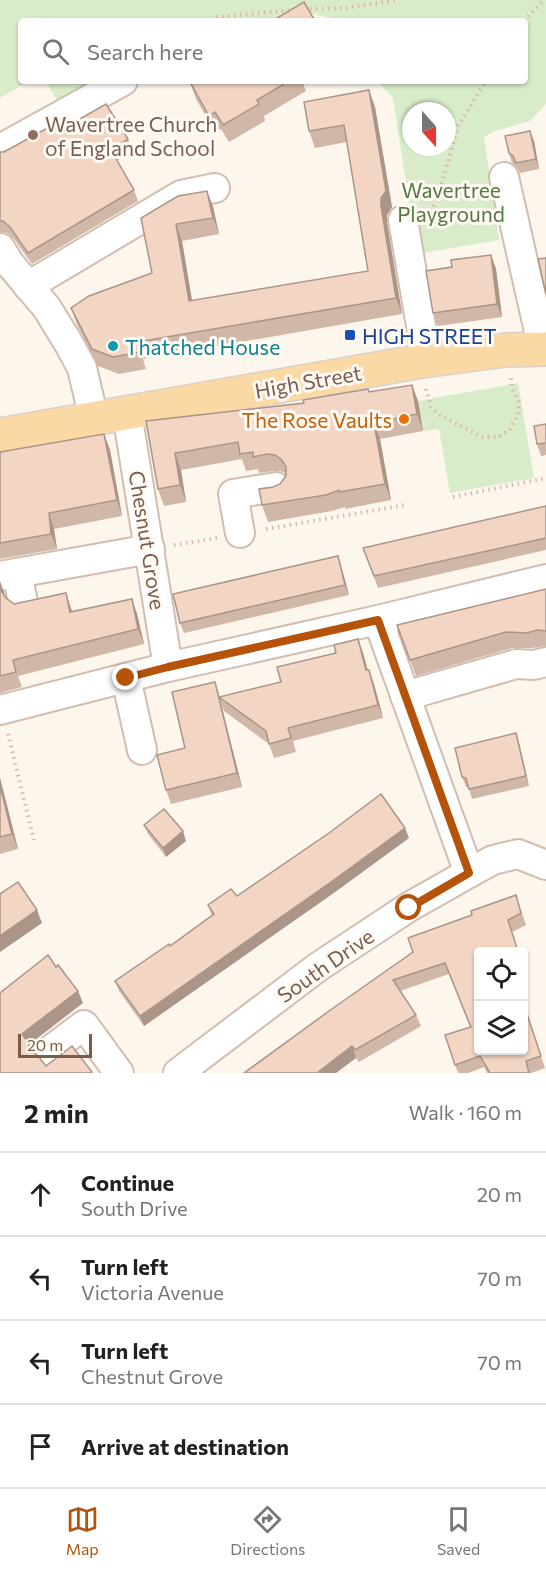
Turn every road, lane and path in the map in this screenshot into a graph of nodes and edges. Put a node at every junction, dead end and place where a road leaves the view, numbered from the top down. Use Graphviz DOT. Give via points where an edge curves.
graph roads {
  1 [pos="398,0"];
  2 [pos="544,0"];
  3 [pos="216,17"];
  4 [pos="527,18"];
  5 [pos="118,84"];
  6 [pos="484,84"];
  7 [pos="0,149"];
  8 [pos="504,177"];
  9 [pos="215,188"];
  10 [pos="403,220"];
  11 [pos="3,259"];
  12 [pos="28,286"];
  13 [pos="544,349"];
  14 [pos="506,350"];
  15 [pos="424,361"];
  16 [pos="127,413"];
  17 [pos="94,418"];
  18 [pos="0,435"];
  19 [pos="546,478"];
  20 [pos="276,487"];
  21 [pos="453,497"];
  22 [pos="405,505"];
  23 [pos="240,533"];
  24 [pos="150,549"];
  25 [pos="9,575"];
  26 [pos="546,579"];
  27 [pos="23,602"];
  28 [pos="378,620"];
  29 [pos="546,662"];
  30 [pos="168,667"];
  31 [pos="126,678"];
  32 [pos="405,696"];
  33 [pos="1,710"];
  34 [pos="142,750"];
  35 [pos="34,840"];
  36 [pos="546,865"];
  37 [pos="469,873"];
  38 [pos="48,1052"];
  39 [pos="119,1073"];
  40 [pos="178,1073"];
  1 -- 3 [label="path" via="346,8"];
  2 -- 4 [label="path"];
  5 -- 7 [label="street"];
  6 -- 10 [label="path" via="458,126 431,213"];
  8 -- 13 [label="street"];
  9 -- 12 [label="street" via="181,195"];
  10 -- 15 [label="street"];
  11 -- 12 [label="street"];
  12 -- 17 [label="street" via="47,308 82,368"];
  13 -- 14 [label="main road, High Street"];
  14 -- 15 [label="main road, High Street"];
  14 -- 15 [label="path" via="512,388 519,402 518,415 510,429 499,437 482,437 431,407"];
  15 -- 16 [label="main road, High Street"];
  16 -- 17 [label="main road, High Street"];
  16 -- 24 [label="street, Chesnut Grove"];
  17 -- 18 [label="main road, High Street"];
  19 -- 21 [label="path"];
  20 -- 23 [label="street" via="234,494"];
  22 -- 23 [label="path"];
  23 -- 24 [label="path"];
  24 -- 25 [label="street"];
  24 -- 30 [label="street, Chesnut Grove"];
  25 -- 27 [label="street"];
  26 -- 28 [label="street"];
  28 -- 30 [label="street"];
  28 -- 32 [label="street"];
  29 -- 32 [label="street" via="516,664"];
  30 -- 31 [label="street"];
  31 -- 33 [label="street"];
  31 -- 34 [label="street"];
  32 -- 37 [label="street"];
  33 -- 35 [label="path"];
  36 -- 37 [label="street, South Drive" via="518,854 493,860"];
  37 -- 40 [label="street, South Drive" via="318,967"];
  38 -- 39 [label="street" via="84,1025"];
}
